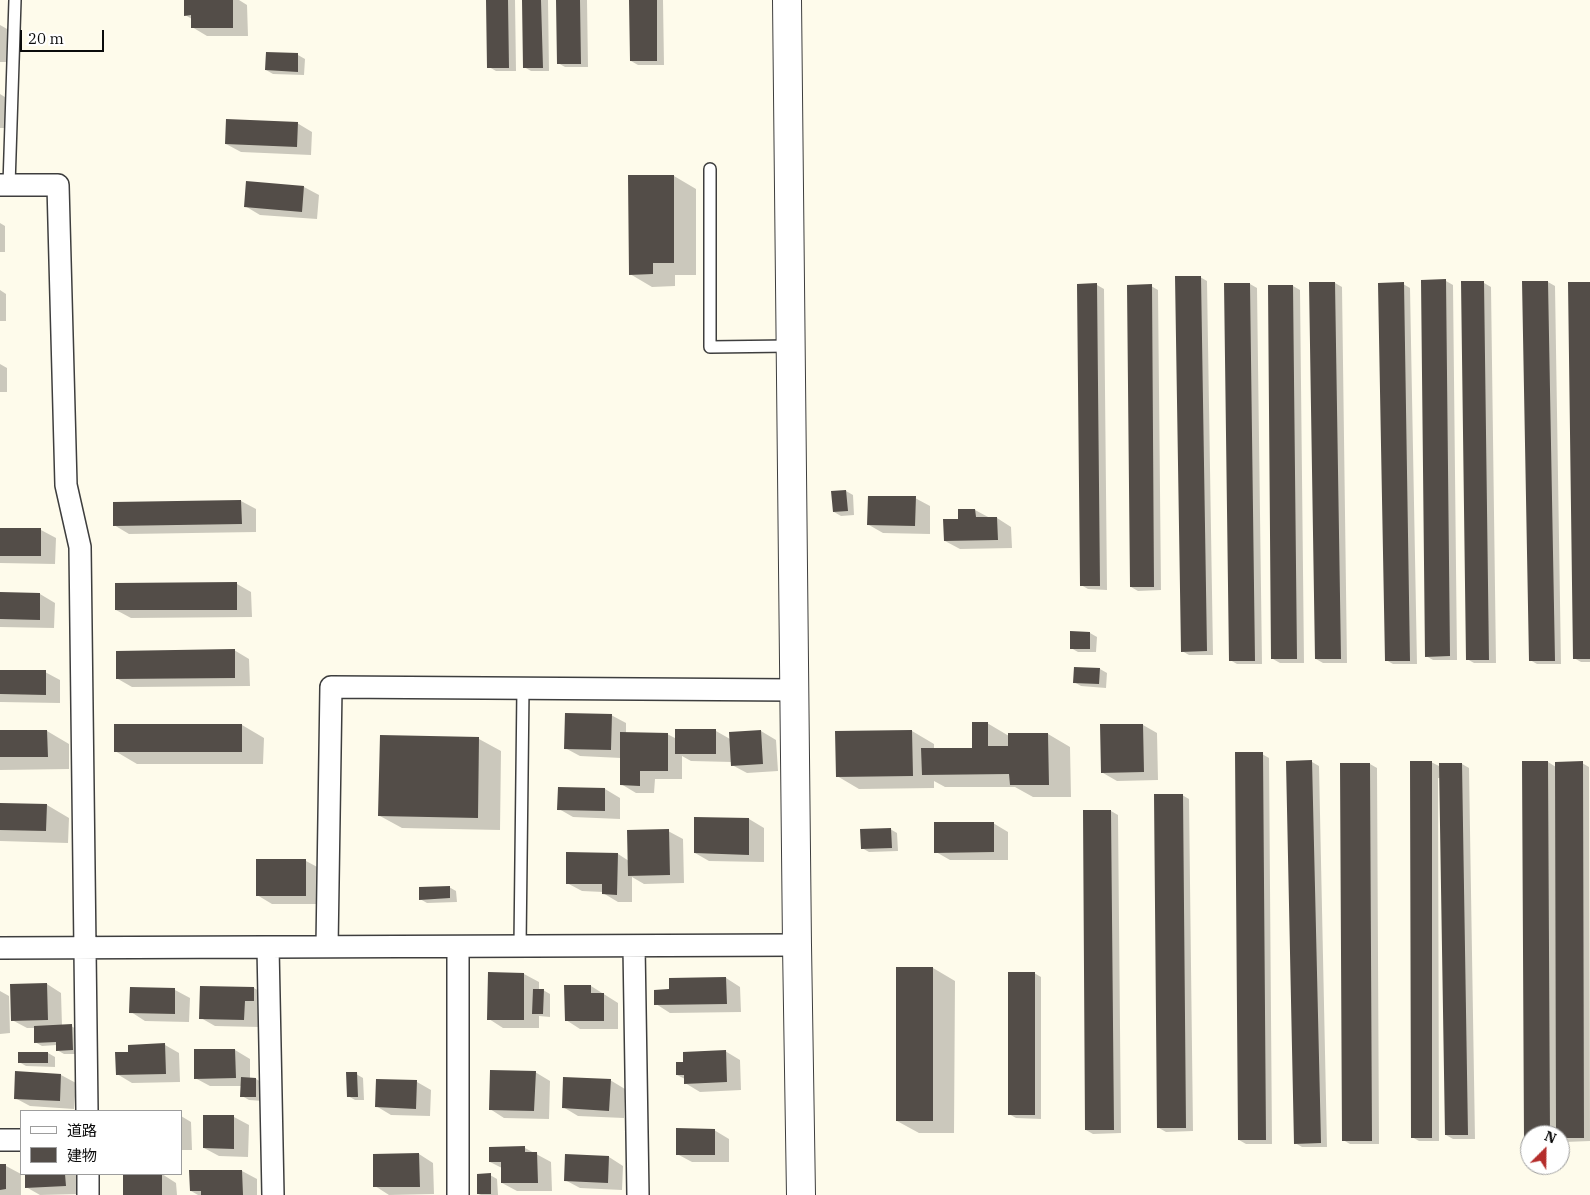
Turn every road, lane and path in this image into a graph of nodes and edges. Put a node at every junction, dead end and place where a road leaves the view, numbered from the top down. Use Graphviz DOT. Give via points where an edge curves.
graph roads {
  1 [pos="15,0"];
  2 [pos="787,0"];
  3 [pos="710,169"];
  4 [pos="4,185"];
  5 [pos="790,346"];
  6 [pos="523,688"];
  7 [pos="794,690"];
  8 [pos="458,946"];
  9 [pos="520,946"];
  10 [pos="634,946"];
  11 [pos="797,946"];
  12 [pos="268,947"];
  13 [pos="327,947"];
  14 [pos="0,948"];
  15 [pos="85,948"];
  16 [pos="87,1110"];
  17 [pos="0,1140"];
  18 [pos="20,1140"];
  19 [pos="88,1175"];
  20 [pos="88,1195"];
  21 [pos="273,1195"];
  22 [pos="458,1195"];
  23 [pos="638,1195"];
  24 [pos="801,1195"];
  1 -- 4 [label="lane"];
  2 -- 5 [label="street"];
  3 -- 5 [label="lane" via="710,347"];
  4 -- 15 [label="street" via="58,185 66,485 80,547"];
  5 -- 7 [label="street"];
  6 -- 7 [label="street"];
  6 -- 9 [label="lane"];
  6 -- 13 [label="street" via="332,687"];
  7 -- 11 [label="street"];
  8 -- 9 [label="street"];
  8 -- 13 [label="street"];
  8 -- 22 [label="street"];
  9 -- 10 [label="street"];
  10 -- 11 [label="street"];
  10 -- 23 [label="street"];
  11 -- 24 [label="street"];
  12 -- 13 [label="street"];
  12 -- 15 [label="street"];
  12 -- 21 [label="street"];
  14 -- 15 [label="street"];
  15 -- 16 [label="street"];
  17 -- 18 [label="street"];
  19 -- 20 [label="street"];
}
